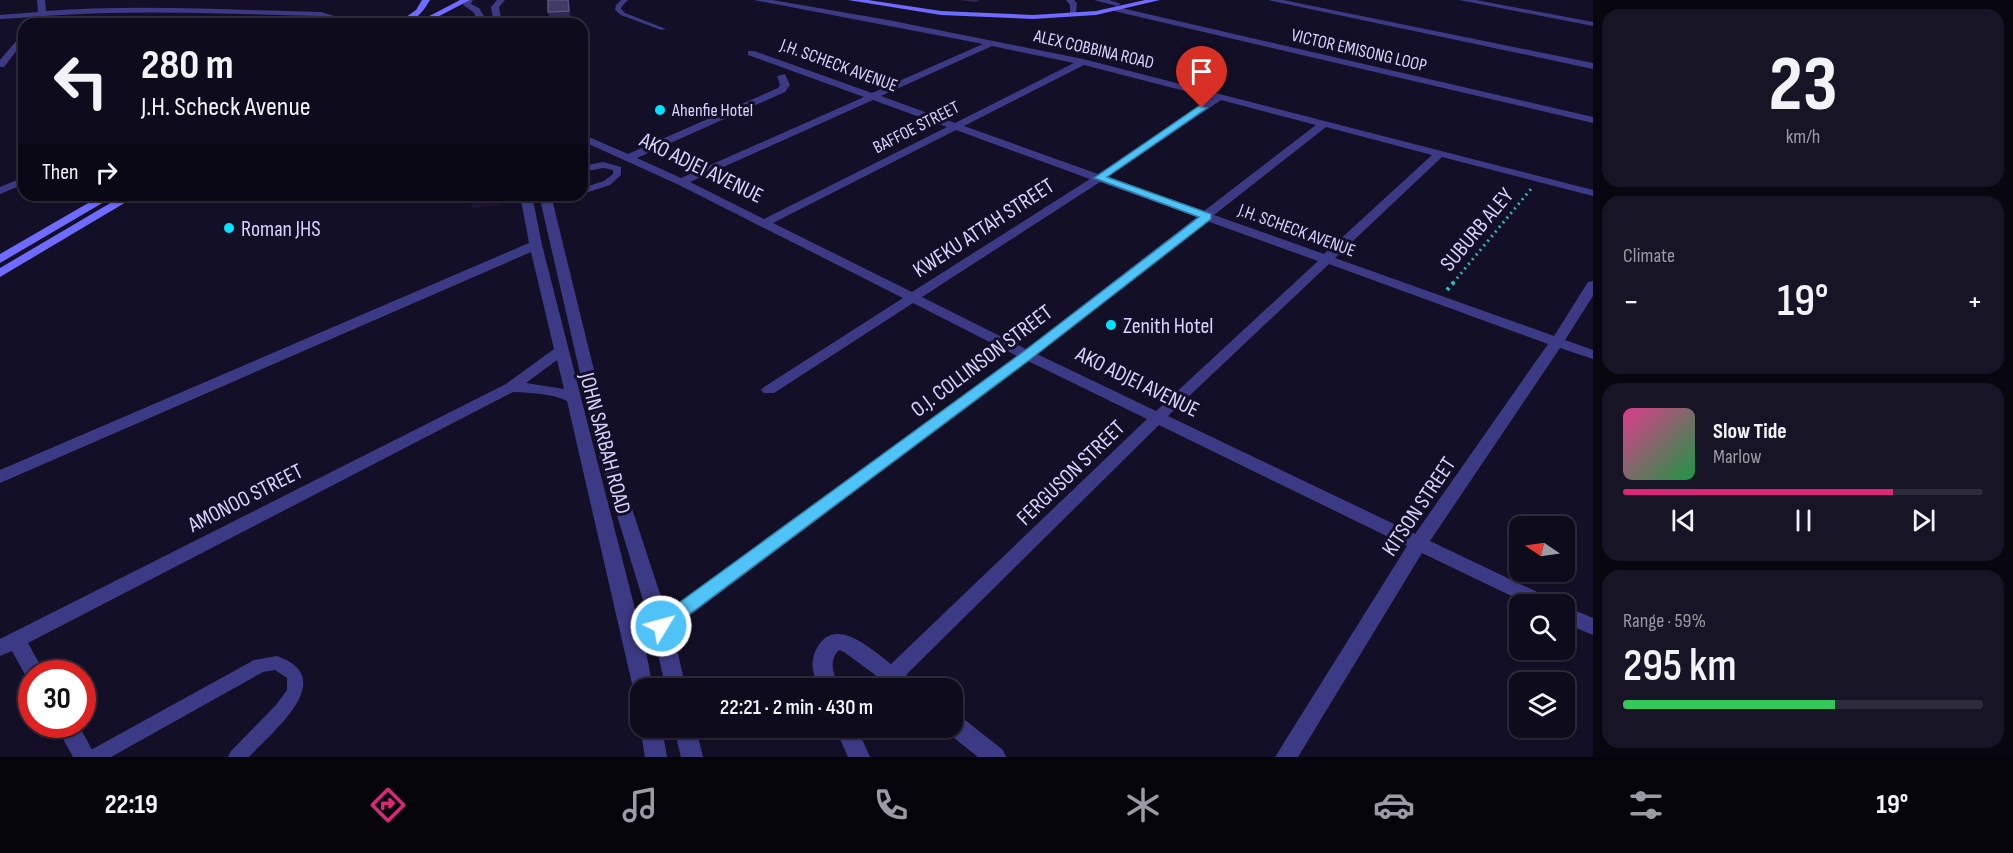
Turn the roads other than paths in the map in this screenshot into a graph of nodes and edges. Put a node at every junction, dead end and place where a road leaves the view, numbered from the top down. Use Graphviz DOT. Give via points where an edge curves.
graph roads {
  1 [pos="41,0"];
  2 [pos="426,0"];
  3 [pos="456,0"];
  4 [pos="467,0"];
  5 [pos="476,0"];
  6 [pos="501,0"];
  7 [pos="625,0"];
  8 [pos="758,0"];
  9 [pos="852,0"];
  10 [pos="1070,0"];
  11 [pos="1098,0"];
  12 [pos="1132,0"];
  13 [pos="1156,0"];
  14 [pos="1272,0"];
  15 [pos="1463,0"];
  16 [pos="1117,7"];
  17 [pos="1073,11"];
  18 [pos="42,13"];
  19 [pos="1020,15"];
  20 [pos="0,17"];
  21 [pos="38,18"];
  22 [pos="337,18"];
  23 [pos="410,18"];
  24 [pos="428,18"];
  25 [pos="481,18"];
  26 [pos="497,18"];
  27 [pos="1593,24"];
  28 [pos="663,29"];
  29 [pos="18,43"];
  30 [pos="992,43"];
  31 [pos="751,53"];
  32 [pos="1083,62"];
  33 [pos="1,65"];
  34 [pos="1593,66"];
  35 [pos="782,76"];
  36 [pos="871,96"];
  37 [pos="1220,97"];
  38 [pos="1593,120"];
  39 [pos="1324,124"];
  40 [pos="954,126"];
  41 [pos="588,140"];
  42 [pos="1439,154"];
  43 [pos="628,158"];
  44 [pos="588,168"];
  45 [pos="1099,178"];
  46 [pos="681,182"];
  47 [pos="18,183"];
  48 [pos="588,189"];
  49 [pos="0,191"];
  50 [pos="1593,193"];
  51 [pos="100,201"];
  52 [pos="122,201"];
  53 [pos="527,201"];
  54 [pos="546,201"];
  55 [pos="1207,216"];
  56 [pos="765,223"];
  57 [pos="536,245"];
  58 [pos="0,259"];
  59 [pos="1325,259"];
  60 [pos="0,273"];
  61 [pos="1593,285"];
  62 [pos="912,297"];
  63 [pos="1557,342"];
  64 [pos="562,350"];
  65 [pos="1027,355"];
  66 [pos="1593,355"];
  67 [pos="511,387"];
  68 [pos="769,390"];
  69 [pos="574,398"];
  70 [pos="1158,417"];
  71 [pos="0,477"];
  72 [pos="1418,544"];
  73 [pos="1524,594"];
  74 [pos="1575,619"];
  75 [pos="661,626"];
  76 [pos="1593,627"];
  77 [pos="8,644"];
  78 [pos="23,660"];
  79 [pos="641,678"];
  80 [pos="674,678"];
  81 [pos="825,678"];
  82 [pos="895,678"];
  83 [pos="904,678"];
  84 [pos="963,732"];
  85 [pos="74,738"];
  86 [pos="653,738"];
  87 [pos="687,738"];
  88 [pos="850,738"];
  89 [pos="85,757"];
  90 [pos="95,757"];
  91 [pos="237,757"];
  92 [pos="656,757"];
  93 [pos="692,757"];
  94 [pos="859,757"];
  95 [pos="995,757"];
  96 [pos="1286,757"];
  1 -- 18 [label="street"];
  2 -- 23 [label="street"];
  3 -- 4 [label="street"];
  4 -- 5 [label="street"];
  4 -- 24 [label="street"];
  4 -- 25 [label="street" via="467,5"];
  6 -- 26 [label="street" via="495,8"];
  7 -- 28 [label="lane" via="618,10 623,14"];
  8 -- 30 [label="street, ALEX COBBINA ROAD"];
  9 -- 19 [label="street" via="941,13"];
  10 -- 17 [label="street"];
  11 -- 16 [label="street, VICTOR EMISONG LOOP"];
  12 -- 16 [label="street"];
  13 -- 16 [label="street"];
  14 -- 34 [label="street, VICTOR EMISONG LOOP"];
  15 -- 27 [label="street"];
  16 -- 17 [label="street"];
  16 -- 19 [label="street" via="1057,16"];
  16 -- 38 [label="street, VICTOR EMISONG LOOP"];
  17 -- 19 [label="street"];
  18 -- 20 [label="street"];
  18 -- 21 [label="street"];
  18 -- 22 [label="street" via="184,11 321,14"];
  29 -- 33 [label="street"];
  30 -- 32 [label="street, ALEX COBBINA ROAD"];
  30 -- 36 [label="street"];
  31 -- 36 [label="street, J.H. SCHECK AVENUE"];
  32 -- 37 [label="street, ALEX COBBINA ROAD"];
  32 -- 40 [label="street, BAFFOE STREET"];
  35 -- 43 [label="street" via="782,90"];
  36 -- 40 [label="street, J.H. SCHECK AVENUE"];
  36 -- 46 [label="street"];
  37 -- 39 [label="street, ALEX COBBINA ROAD"];
  37 -- 45 [label="street, KWEKU ATTAH STREET"];
  39 -- 42 [label="street, ALEX COBBINA ROAD"];
  39 -- 55 [label="street, O.J. COLLINSON STREET"];
  40 -- 45 [label="street, J.H. SCHECK AVENUE"];
  40 -- 56 [label="street, BAFFOE STREET"];
  41 -- 43 [label="street, AKO ADJEI AVENUE"];
  42 -- 50 [label="street, ALEX COBBINA ROAD"];
  42 -- 59 [label="street, FERGUSON STREET"];
  43 -- 46 [label="street, AKO ADJEI AVENUE"];
  44 -- 48 [label="lane" via="603,165 618,170 607,183"];
  45 -- 55 [label="street, J.H. SCHECK AVENUE"];
  45 -- 62 [label="street, KWEKU ATTAH STREET"];
  46 -- 56 [label="street, AKO ADJEI AVENUE"];
  47 -- 49 [label="street"];
  51 -- 58 [label="street"];
  52 -- 60 [label="street"];
  53 -- 57 [label="street, JOHN SARBAH ROAD"];
  54 -- 75 [label="street, JOHN SARBAH ROAD" via="608,460"];
  55 -- 59 [label="street, J.H. SCHECK AVENUE"];
  55 -- 65 [label="street, O.J. COLLINSON STREET"];
  56 -- 62 [label="street, AKO ADJEI AVENUE"];
  57 -- 64 [label="street, JOHN SARBAH ROAD"];
  57 -- 71 [label="street"];
  59 -- 63 [label="street, J.H. SCHECK AVENUE"];
  59 -- 70 [label="street, FERGUSON STREET"];
  61 -- 63 [label="street, KITSON STREET"];
  62 -- 65 [label="street, AKO ADJEI AVENUE"];
  62 -- 68 [label="street, KWEKU ATTAH STREET"];
  63 -- 66 [label="street, J.H. SCHECK AVENUE"];
  63 -- 72 [label="street, KITSON STREET"];
  64 -- 67 [label="street, AMONOO STREET"];
  64 -- 69 [label="street, JOHN SARBAH ROAD"];
  65 -- 70 [label="street, AKO ADJEI AVENUE"];
  65 -- 75 [label="street, O.J. COLLINSON STREET"];
  67 -- 69 [label="street" via="545,389"];
  67 -- 77 [label="street, AMONOO STREET"];
  69 -- 79 [label="street, JOHN SARBAH ROAD"];
  70 -- 72 [label="street, AKO ADJEI AVENUE"];
  70 -- 83 [label="street, FERGUSON STREET"];
  72 -- 73 [label="street, AKO ADJEI AVENUE"];
  72 -- 96 [label="street, KITSON STREET"];
  74 -- 76 [label="street"];
  75 -- 80 [label="street, JOHN SARBAH ROAD"];
  77 -- 78 [label="street"];
  81 -- 82 [label="street" via="821,667 824,651 835,641 850,645"];
  84 -- 95 [label="street"];
  85 -- 89 [label="street"];
  86 -- 92 [label="street"];
  87 -- 93 [label="street"];
  88 -- 94 [label="street"];
  90 -- 91 [label="lane" via="260,665 277,663 295,675 295,692"];
}
